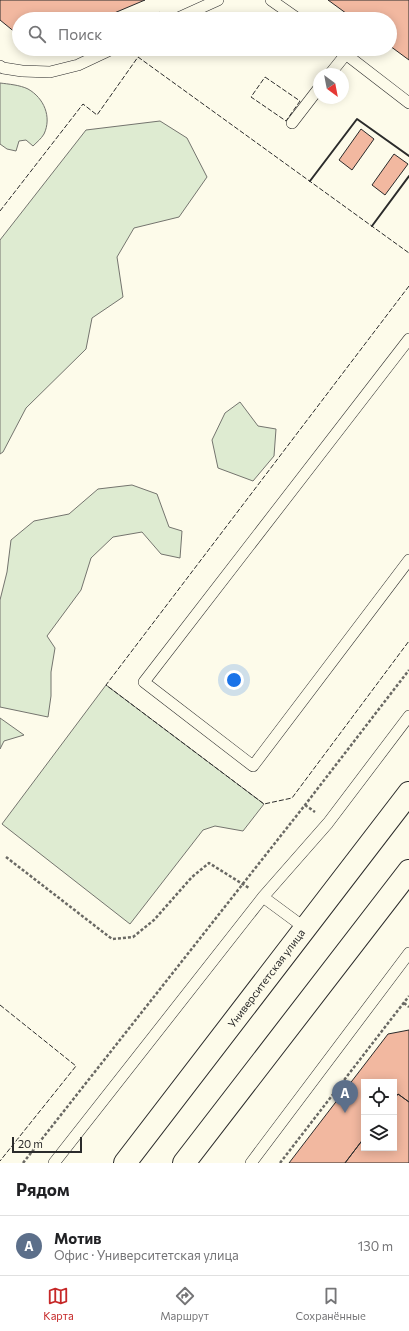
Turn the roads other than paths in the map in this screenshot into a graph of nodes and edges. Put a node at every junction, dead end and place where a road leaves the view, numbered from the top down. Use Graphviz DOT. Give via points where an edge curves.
graph roads {
  1 [pos="218,0"];
  2 [pos="271,0"];
  3 [pos="191,12"];
  4 [pos="288,12"];
  5 [pos="97,56"];
  6 [pos="340,56"];
  7 [pos="347,56"];
  8 [pos="0,66"];
  9 [pos="333,68"];
  10 [pos="313,96"];
  11 [pos="409,103"];
  12 [pos="292,123"];
  13 [pos="409,339"];
  14 [pos="409,560"];
  15 [pos="409,716"];
  16 [pos="409,793"];
  17 [pos="409,871"];
  18 [pos="263,896"];
  19 [pos="305,928"];
  20 [pos="409,953"];
  21 [pos="54,1163"];
  22 [pos="125,1163"];
  23 [pos="184,1163"];
  24 [pos="250,1163"];
  1 -- 3 [label="lane"];
  2 -- 4 [label="lane"];
  5 -- 8 [label="lane" via="78,65 50,72 22,71"];
  6 -- 9 [label="lane"];
  7 -- 11 [label="lane"];
  10 -- 12 [label="lane"];
  13 -- 14 [label="lane" via="144,682 253,766"];
  15 -- 18 [label="lane" via="328,823"];
  16 -- 19 [label="main road, Университетская улица"];
  17 -- 23 [label="main road"];
  18 -- 19 [label="lane"];
  18 -- 21 [label="lane"];
  19 -- 22 [label="main road, Университетская улица"];
  20 -- 24 [label="lane"];
}
